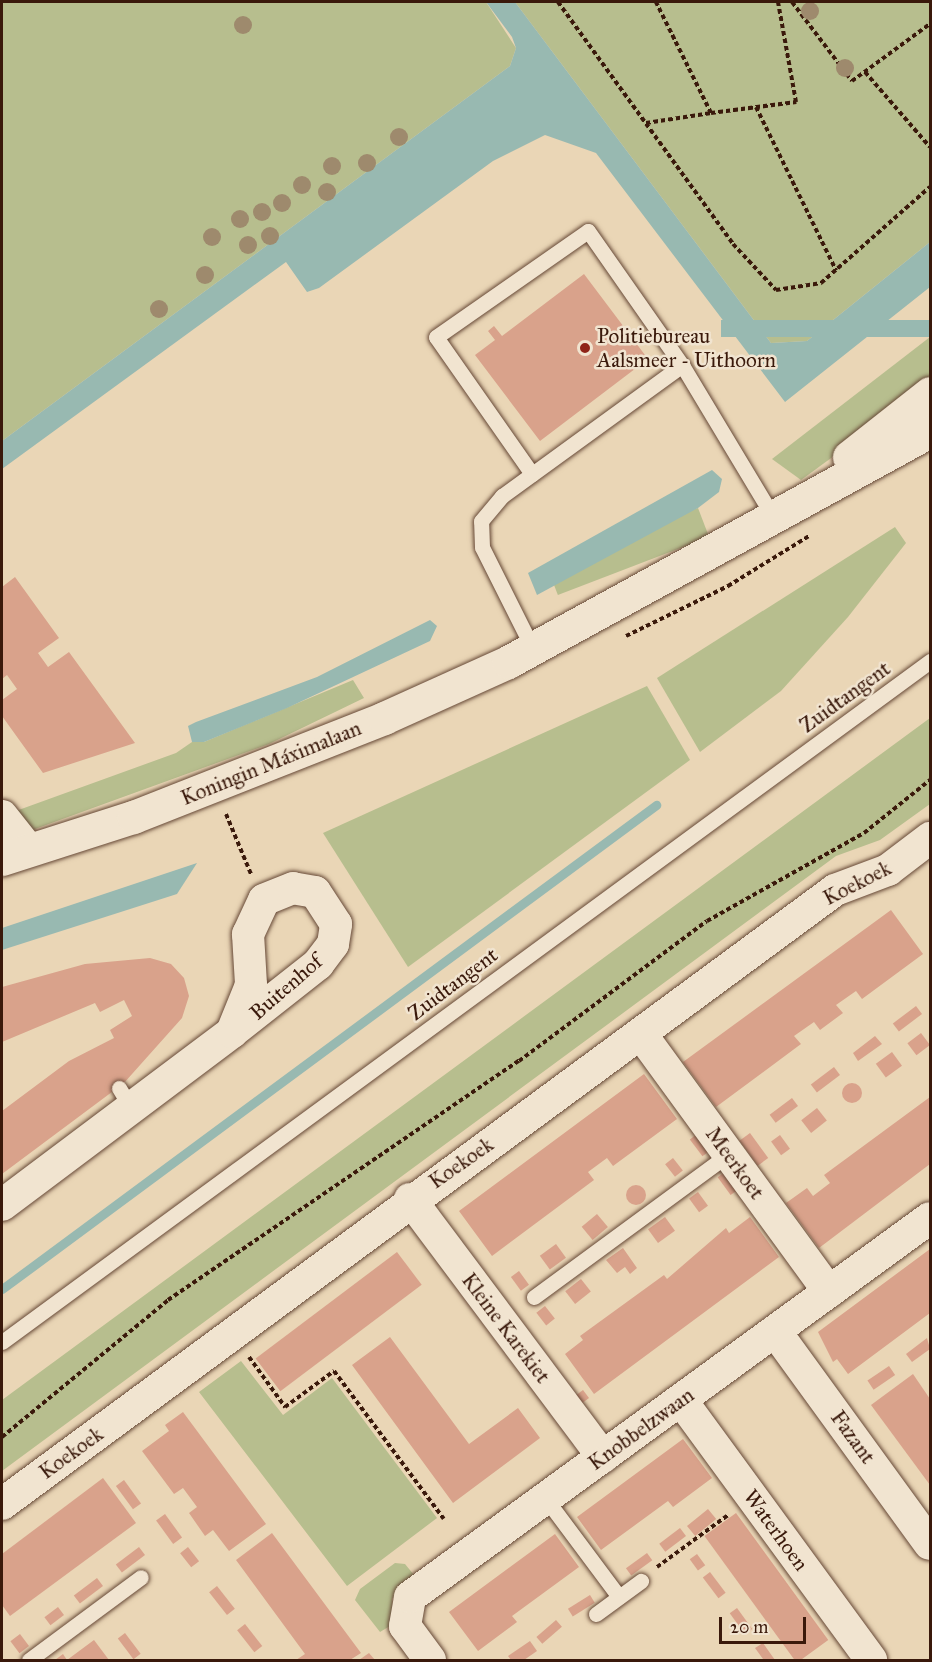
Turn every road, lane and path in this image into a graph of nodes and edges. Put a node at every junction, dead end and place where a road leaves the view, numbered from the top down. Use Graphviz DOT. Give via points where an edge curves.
graph roads {
  1 [pos="558,2"];
  2 [pos="656,2"];
  3 [pos="778,2"];
  4 [pos="792,2"];
  5 [pos="930,24"];
  6 [pos="865,72"];
  7 [pos="756,107"];
  8 [pos="711,113"];
  9 [pos="645,123"];
  10 [pos="930,147"];
  11 [pos="930,187"];
  12 [pos="836,270"];
  13 [pos="682,365"];
  14 [pos="930,393"];
  15 [pos="930,431"];
  16 [pos="532,474"];
  17 [pos="781,510"];
  18 [pos="533,649"];
  19 [pos="930,661"];
  20 [pos="930,780"];
  21 [pos="226,814"];
  22 [pos="2,816"];
  23 [pos="930,838"];
  24 [pos="15,854"];
  25 [pos="263,902"];
  26 [pos="232,1032"];
  27 [pos="641,1034"];
  28 [pos="729,1154"];
  29 [pos="410,1199"];
  30 [pos="2,1205"];
  31 [pos="930,1218"];
  32 [pos="829,1292"];
  33 [pos="534,1297"];
  34 [pos="775,1330"];
  35 [pos="231,1332"];
  36 [pos="2,1342"];
  37 [pos="681,1400"];
  38 [pos="2,1437"];
  39 [pos="603,1457"];
  40 [pos="752,1497"];
  41 [pos="546,1499"];
  42 [pos="2,1504"];
  43 [pos="444,1519"];
  44 [pos="930,1544"];
  45 [pos="141,1577"];
  46 [pos="641,1581"];
  47 [pos="619,1597"];
  48 [pos="596,1614"];
  49 [pos="29,1660"];
  50 [pos="430,1660"];
  51 [pos="871,1660"];
  1 -- 9 [label="path"];
  2 -- 8 [label="path"];
  3 -- 7 [label="path" via="796,102"];
  4 -- 6 [label="path" via="852,81"];
  5 -- 6 [label="path"];
  6 -- 10 [label="path"];
  7 -- 8 [label="path"];
  7 -- 12 [label="path"];
  8 -- 9 [label="path"];
  9 -- 12 [label="path" via="733,244 776,290 821,283"];
  11 -- 12 [label="path"];
  13 -- 16 [label="lane"];
  13 -- 16 [label="lane" via="588,231 436,337"];
  13 -- 17 [label="lane"];
  14 -- 17 [label="main road, Koningin Máximalaan"];
  15 -- 17 [label="main road, Koningin Máximalaan"];
  16 -- 18 [label="lane" via="502,496 481,520 482,547"];
  17 -- 18 [label="main road, Koningin Máximalaan"];
  18 -- 24 [label="main road, Koningin Máximalaan" via="384,718 133,817"];
  19 -- 36 [label="lane, Zuidtangent"];
  20 -- 38 [label="path" via="864,833 706,921 519,1061 168,1300"];
  21 -- 25 [label="path"];
  22 -- 24 [label="street"];
  23 -- 27 [label="street, Koekoek" via="888,870 835,890"];
  25 -- 26 [label="street, Buitenhof" via="248,934 251,985"];
  25 -- 26 [label="street, Buitenhof" via="293,888 315,892 336,924 333,944 318,964"];
  26 -- 30 [label="street, Buitenhof" via="125,1098"];
  27 -- 28 [label="street, Meerkoet"];
  27 -- 29 [label="street, Koekoek"];
  28 -- 32 [label="street, Meerkoet"];
  28 -- 33 [label="lane"];
  29 -- 35 [label="street, Koekoek"];
  29 -- 39 [label="street, Kleine Karekiet"];
  31 -- 32 [label="street, Knobbelzwaan"];
  32 -- 34 [label="street, Knobbelzwaan"];
  34 -- 37 [label="street, Knobbelzwaan"];
  34 -- 44 [label="street, Fazant"];
  35 -- 42 [label="street, Koekoek"];
  35 -- 43 [label="path" via="285,1407 334,1371"];
  37 -- 39 [label="street, Knobbelzwaan"];
  37 -- 40 [label="street, Waterhoen"];
  39 -- 41 [label="street, Knobbelzwaan"];
  40 -- 46 [label="path"];
  40 -- 51 [label="street, Waterhoen"];
  41 -- 47 [label="lane"];
  41 -- 50 [label="street, Knobbelzwaan" via="410,1597 405,1626"];
  45 -- 49 [label="lane"];
  46 -- 47 [label="lane"];
  47 -- 48 [label="lane"];
}
